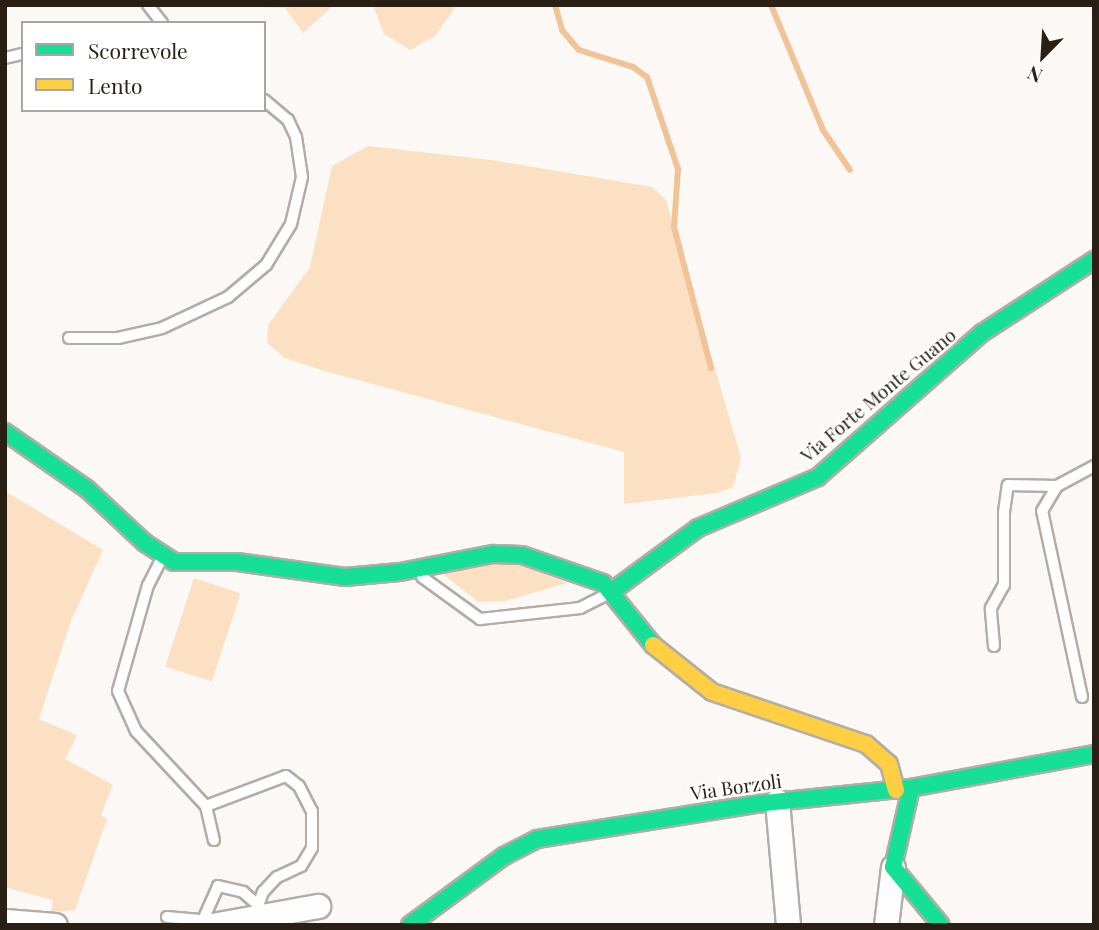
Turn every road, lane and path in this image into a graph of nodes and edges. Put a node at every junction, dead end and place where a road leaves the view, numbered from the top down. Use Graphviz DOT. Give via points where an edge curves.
graph roads {
  1 [pos="148,5"];
  2 [pos="160,21"];
  3 [pos="266,102"];
  4 [pos="1094,260"];
  5 [pos="69,338"];
  6 [pos="5,432"];
  7 [pos="1094,466"];
  8 [pos="1058,486"];
  9 [pos="163,556"];
  10 [pos="323,587"];
  11 [pos="368,589"];
  12 [pos="345,591"];
  13 [pos="611,592"];
  14 [pos="994,646"];
  15 [pos="1083,697"];
  16 [pos="1094,754"];
  17 [pos="903,789"];
  18 [pos="777,802"];
  19 [pos="206,806"];
  20 [pos="214,839"];
  21 [pos="892,867"];
  22 [pos="318,906"];
  23 [pos="255,911"];
  24 [pos="167,917"];
  25 [pos="5,921"];
  26 [pos="55,925"];
  27 [pos="212,925"];
  28 [pos="410,925"];
  29 [pos="789,925"];
  30 [pos="886,925"];
  31 [pos="941,925"];
  1 -- 2 [label="lane"];
  3 -- 5 [label="lane" via="292,128 302,154 302,177 291,225 267,265 228,297 162,328 118,338"];
  4 -- 13 [label="street, Via Forte Monte Guano" via="982,333 818,477 698,528"];
  6 -- 9 [label="street" via="87,489"];
  7 -- 8 [label="lane"];
  8 -- 14 [label="lane" via="1009,485 1004,512 1004,585 991,608"];
  8 -- 15 [label="lane" via="1042,511"];
  9 -- 13 [label="street" via="182,563 237,562 345,577 400,572 493,554 522,555 603,583"];
  9 -- 19 [label="lane" via="148,585 118,691 136,731"];
  10 -- 12 [label="lane"];
  11 -- 13 [label="lane" via="420,576 435,582 480,619 580,608"];
  13 -- 17 [label="street" via="673,664 712,692 866,744 890,764"];
  16 -- 17 [label="street, Via Borzoli"];
  17 -- 18 [label="street, Via Borzoli"];
  17 -- 21 [label="street"];
  18 -- 28 [label="street, Via Borzoli" via="537,839 504,856"];
  18 -- 29 [label="street"];
  19 -- 20 [label="lane"];
  19 -- 23 [label="lane" via="286,776 312,811 312,848 301,866 277,877"];
  21 -- 30 [label="street"];
  21 -- 31 [label="street"];
  22 -- 23 [label="street"];
  23 -- 24 [label="lane" via="227,885 218,886 203,919"];
  23 -- 27 [label="street"];
  25 -- 26 [label="street"];
}
